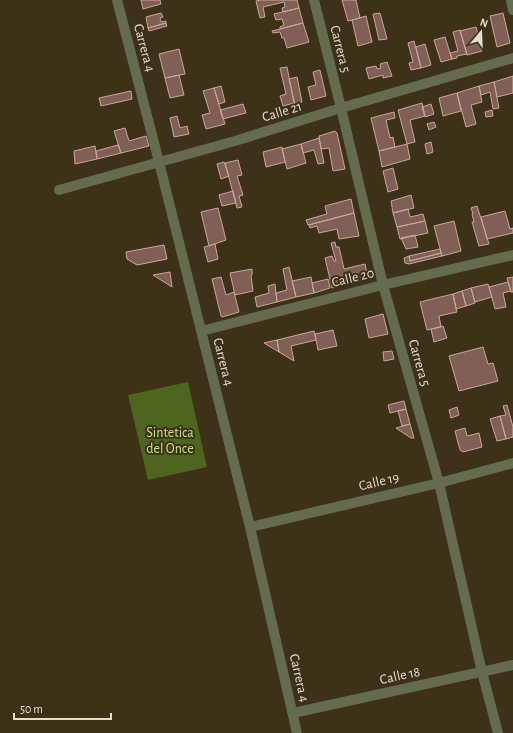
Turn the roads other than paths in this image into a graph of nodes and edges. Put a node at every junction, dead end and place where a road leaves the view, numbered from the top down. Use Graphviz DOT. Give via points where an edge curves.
graph roads {
  1 [pos="116,0"];
  2 [pos="314,0"];
  3 [pos="511,0"];
  4 [pos="513,10"];
  5 [pos="513,58"];
  6 [pos="341,108"];
  7 [pos="159,162"];
  8 [pos="59,190"];
  9 [pos="513,255"];
  10 [pos="383,285"];
  11 [pos="201,331"];
  12 [pos="513,463"];
  13 [pos="439,483"];
  14 [pos="250,527"];
  15 [pos="513,665"];
  16 [pos="482,672"];
  17 [pos="293,713"];
  18 [pos="297,733"];
  19 [pos="498,733"];
  1 -- 7 [label="street, Carrera 4"];
  2 -- 6 [label="street, Carrera 5"];
  3 -- 4 [label="street"];
  5 -- 6 [label="street, Calle 21"];
  6 -- 7 [label="street, Calle 21"];
  6 -- 10 [label="street, Carrera 5"];
  7 -- 8 [label="street, Calle 21"];
  7 -- 11 [label="street, Carrera 4"];
  9 -- 10 [label="street, Calle 20"];
  10 -- 11 [label="street, Calle 20"];
  10 -- 13 [label="street, Carrera 5"];
  11 -- 14 [label="street, Carrera 4"];
  12 -- 13 [label="street, Calle 19"];
  13 -- 14 [label="street, Calle 19"];
  13 -- 16 [label="street, Carrera 5"];
  14 -- 17 [label="street, Carrera 4"];
  15 -- 16 [label="street, Calle 18"];
  16 -- 17 [label="street, Calle 18"];
  16 -- 19 [label="street, Carrera 5"];
  17 -- 18 [label="street, Carrera 4"];
}
